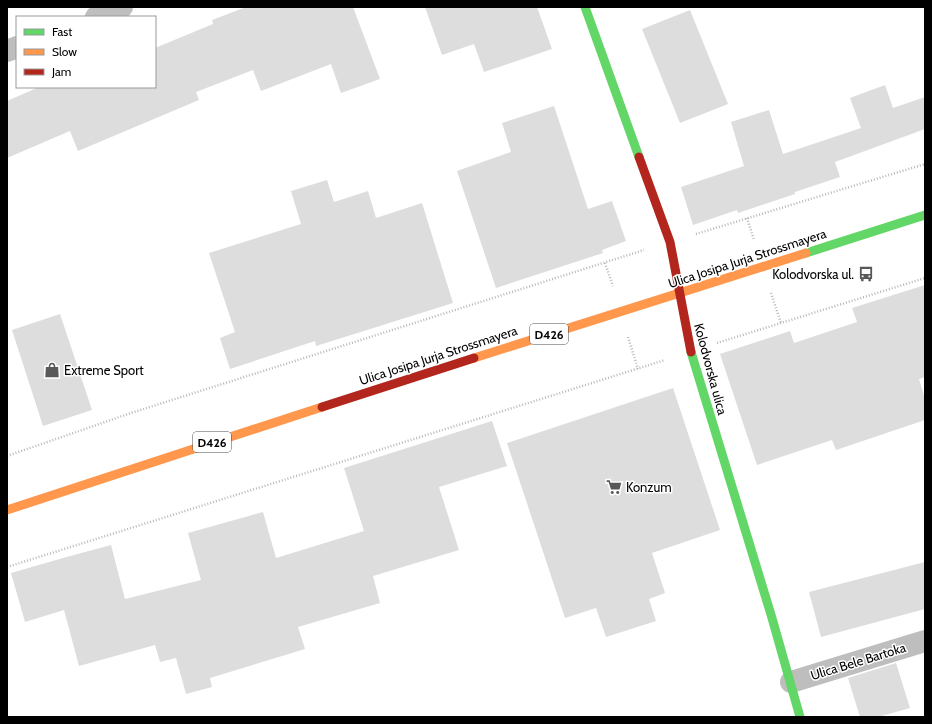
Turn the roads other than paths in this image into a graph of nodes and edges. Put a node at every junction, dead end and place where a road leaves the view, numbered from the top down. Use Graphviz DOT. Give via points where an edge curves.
graph roads {
  1 [pos="122,7"];
  2 [pos="584,7"];
  3 [pos="99,16"];
  4 [pos="925,215"];
  5 [pos="680,292"];
  6 [pos="7,510"];
  7 [pos="925,641"];
  8 [pos="791,682"];
  9 [pos="800,717"];
  1 -- 3 [label="street"];
  2 -- 5 [label="main road, Kolodvorska ulica" via="670,242"];
  4 -- 5 [label="main road, Ulica Josipa Jurja Strossmayera / D426"];
  5 -- 6 [label="main road, Ulica Josipa Jurja Strossmayera / D426"];
  5 -- 8 [label="main road, Kolodvorska ulica" via="691,352"];
  7 -- 8 [label="street, Ulica Bele Bartoka"];
  8 -- 9 [label="main road, Kolodvorska ulica"];
}
